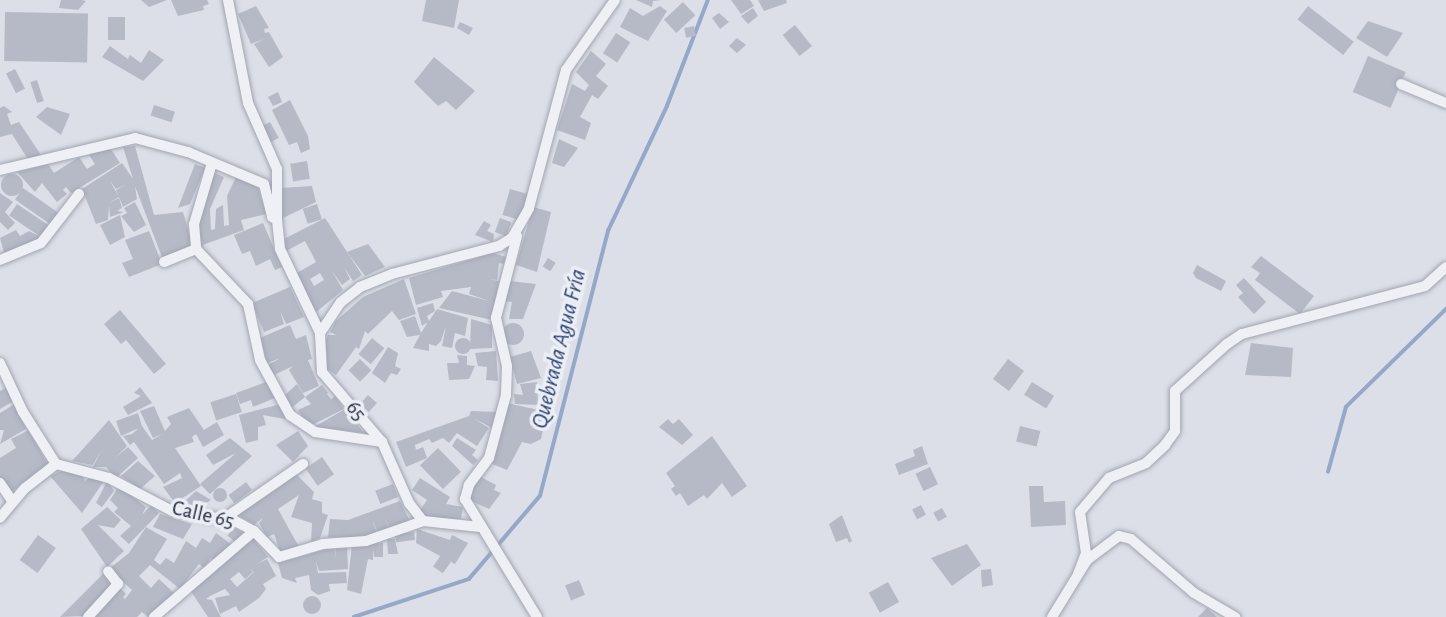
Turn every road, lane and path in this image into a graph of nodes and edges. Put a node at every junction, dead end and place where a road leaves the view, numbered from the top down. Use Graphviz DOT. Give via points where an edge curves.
graph roads {
  1 [pos="228,0"];
  2 [pos="615,0"];
  3 [pos="1401,84"];
  4 [pos="1446,103"];
  5 [pos="212,163"];
  6 [pos="0,170"];
  7 [pos="79,194"];
  8 [pos="277,220"];
  9 [pos="522,226"];
  10 [pos="196,249"];
  11 [pos="0,260"];
  12 [pos="164,262"];
  13 [pos="1446,267"];
  14 [pos="320,333"];
  15 [pos="0,363"];
  16 [pos="382,443"];
  17 [pos="56,464"];
  18 [pos="303,464"];
  19 [pos="0,483"];
  20 [pos="13,502"];
  21 [pos="0,518"];
  22 [pos="225,518"];
  23 [pos="423,521"];
  24 [pos="480,527"];
  25 [pos="254,531"];
  26 [pos="108,571"];
  27 [pos="1077,574"];
  28 [pos="88,617"];
  29 [pos="154,617"];
  30 [pos="537,617"];
  31 [pos="1052,617"];
  32 [pos="1235,617"];
  1 -- 8 [label="street" via="248,103 277,169"];
  2 -- 9 [label="street" via="566,70"];
  3 -- 4 [label="street"];
  5 -- 6 [label="street" via="135,138"];
  5 -- 8 [label="street" via="264,184 272,217"];
  5 -- 10 [label="street" via="194,224"];
  7 -- 11 [label="street" via="41,243"];
  8 -- 14 [label="street" via="280,249"];
  9 -- 14 [label="street" via="499,246 360,287 341,302"];
  9 -- 24 [label="street" via="508,260 496,318 505,353 506,395 489,458 469,485 465,499"];
  10 -- 12 [label="street"];
  10 -- 16 [label="street" via="248,304 260,360 290,415 315,432"];
  13 -- 27 [label="street" via="1425,286 1241,334 1227,344 1175,391 1175,431 1165,445 1146,463 1108,478 1080,512 1086,553"];
  14 -- 16 [label="street, 65" via="322,372"];
  15 -- 17 [label="street"];
  16 -- 23 [label="street, 65" via="409,503"];
  17 -- 20 [label="street"];
  17 -- 22 [label="street, Calle 65" via="100,474 172,511"];
  18 -- 22 [label="street"];
  19 -- 20 [label="street"];
  20 -- 21 [label="street"];
  22 -- 25 [label="street, Calle 65"];
  23 -- 24 [label="street"];
  23 -- 25 [label="street, Calle 65" via="366,541 323,544 279,557"];
  24 -- 30 [label="street" via="492,539"];
  25 -- 29 [label="street"];
  26 -- 28 [label="street" via="118,584"];
  27 -- 31 [label="street"];
  27 -- 32 [label="street" via="1099,547 1112,537 1124,537 1194,593"];
}
